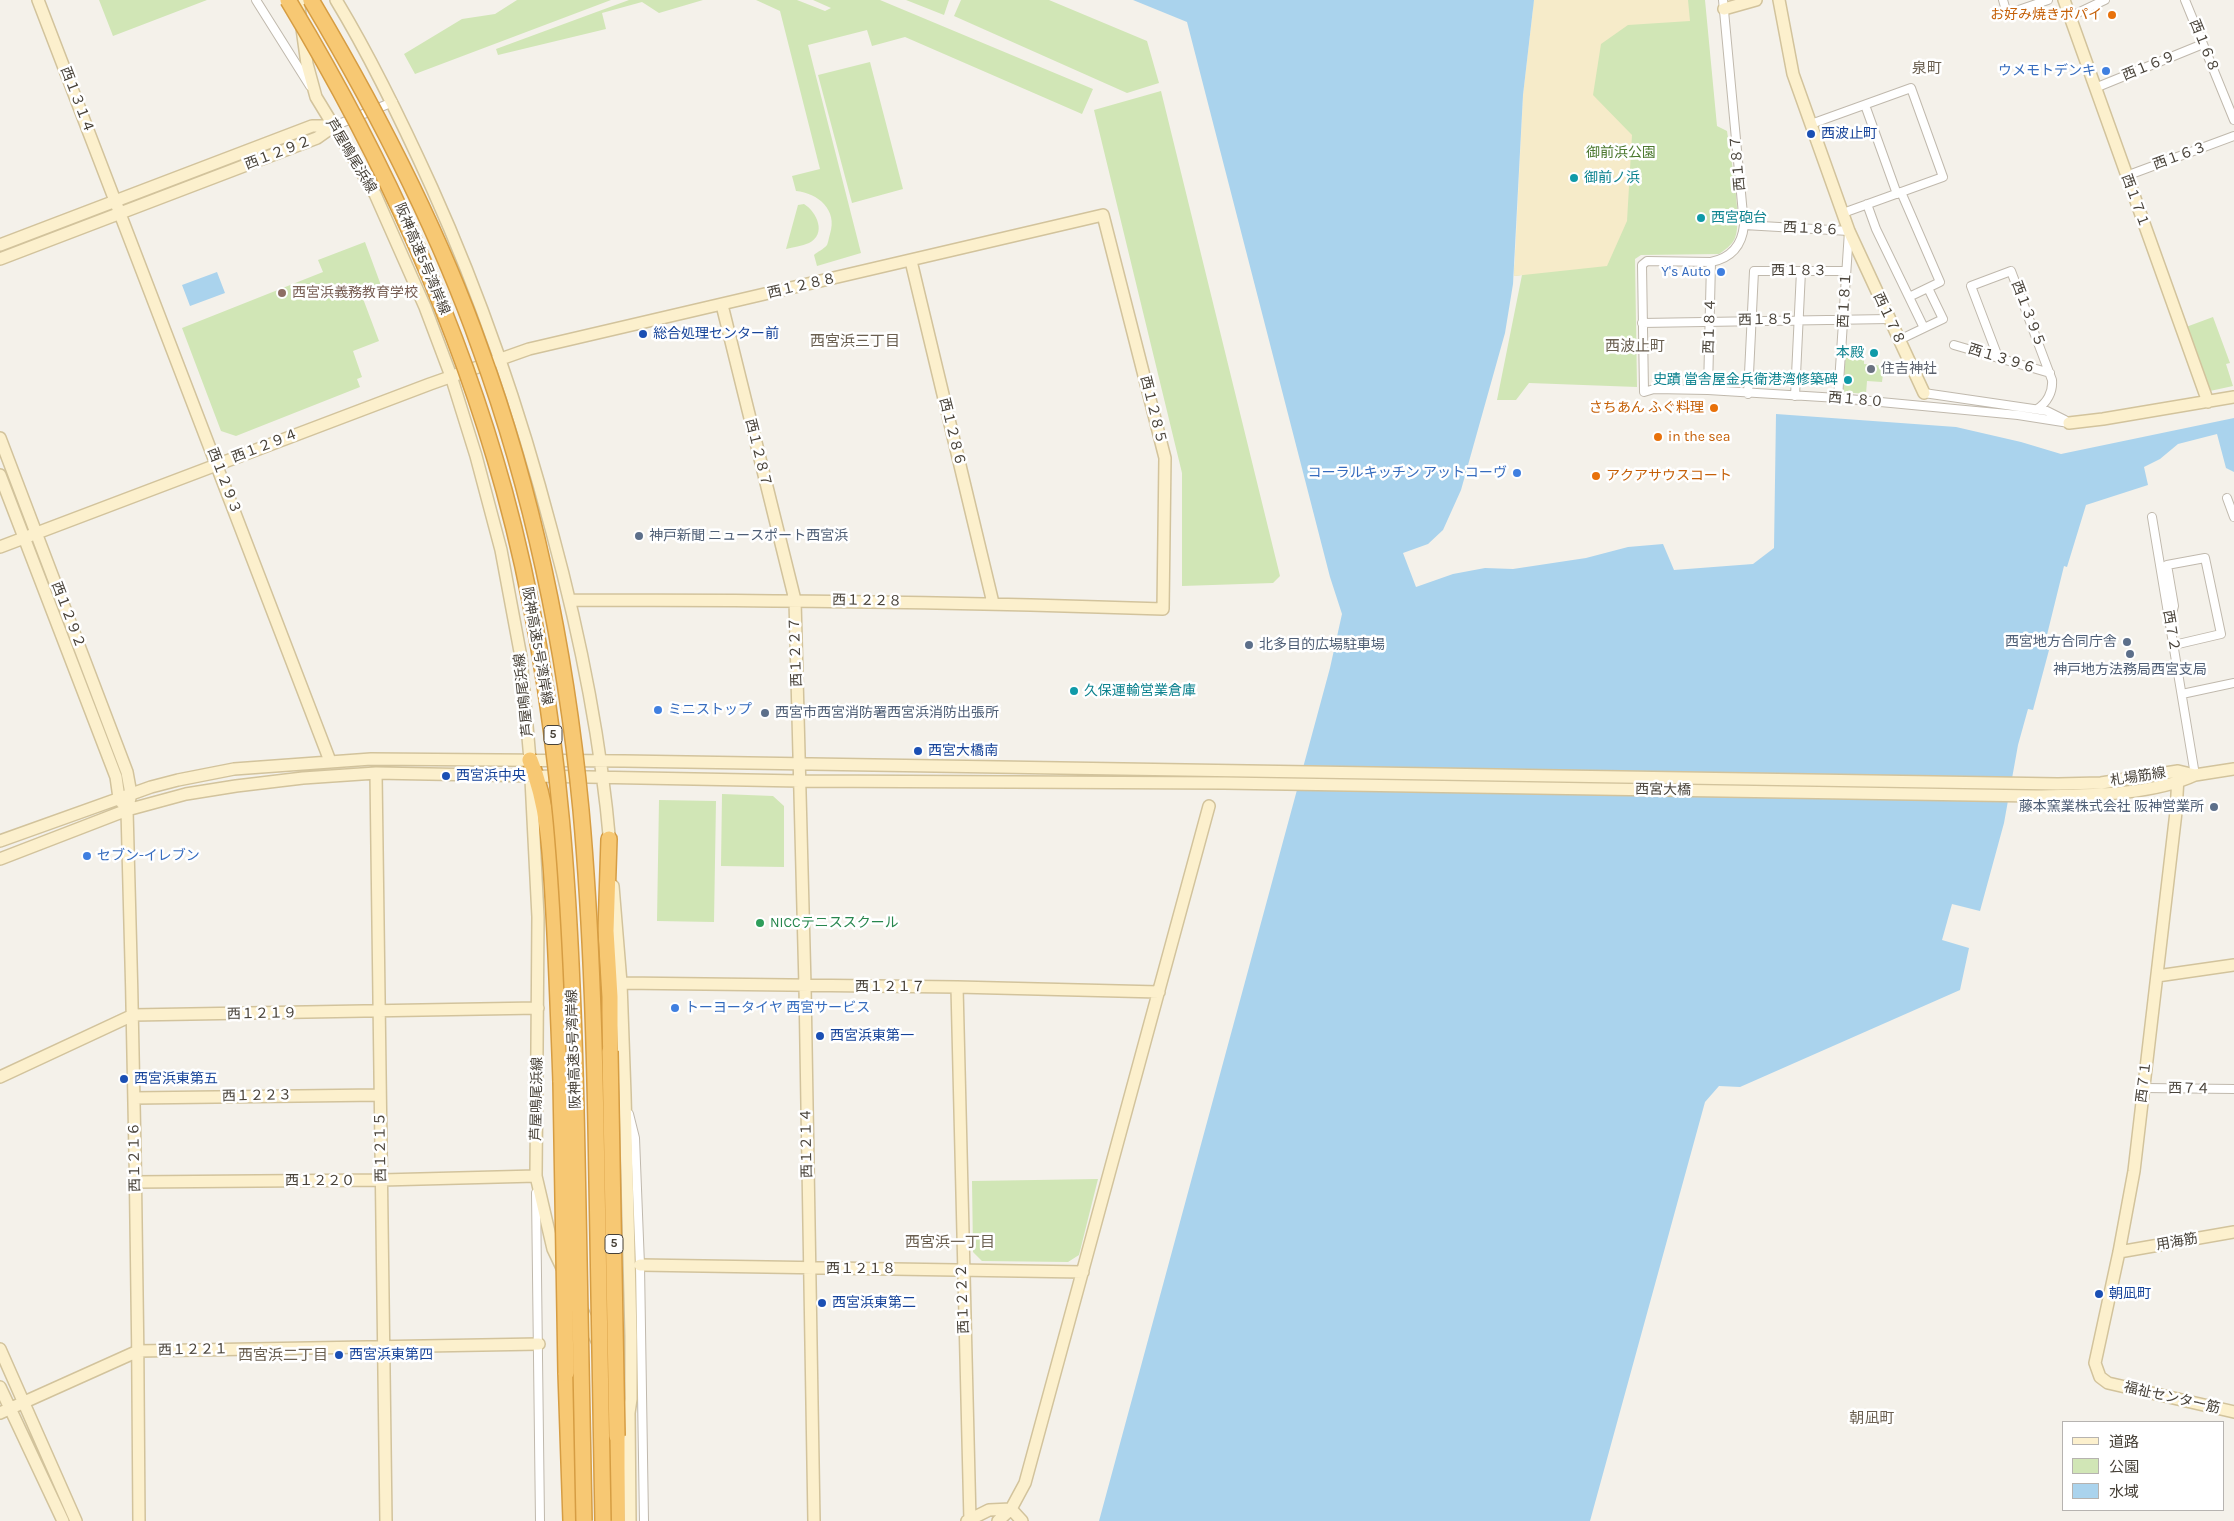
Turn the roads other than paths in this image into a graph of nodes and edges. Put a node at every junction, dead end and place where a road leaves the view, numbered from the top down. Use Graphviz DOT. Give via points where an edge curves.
graph roads {
  1 [pos="38,0"];
  2 [pos="256,0"];
  3 [pos="288,0"];
  4 [pos="298,0"];
  5 [pos="311,0"];
  6 [pos="336,0"];
  7 [pos="1756,0"];
  8 [pos="1779,0"];
  9 [pos="2003,0"];
  10 [pos="2048,0"];
  11 [pos="2064,0"];
  12 [pos="2105,0"];
  13 [pos="2185,0"];
  14 [pos="1724,5"];
  15 [pos="2069,17"];
  16 [pos="2203,44"];
  17 [pos="2095,88"];
  18 [pos="316,97"];
  19 [pos="393,102"];
  20 [pos="1865,104"];
  21 [pos="2234,120"];
  22 [pos="1811,124"];
  23 [pos="334,126"];
  24 [pos="2234,136"];
  25 [pos="2126,176"];
  26 [pos="1899,193"];
  27 [pos="116,201"];
  28 [pos="1867,204"];
  29 [pos="121,213"];
  30 [pos="1842,214"];
  31 [pos="1104,215"];
  32 [pos="1744,225"];
  33 [pos="1849,231"];
  34 [pos="0,245"];
  35 [pos="0,259"];
  36 [pos="911,261"];
  37 [pos="1711,262"];
  38 [pos="1801,271"];
  39 [pos="1846,271"];
  40 [pos="1928,288"];
  41 [pos="1909,297"];
  42 [pos="722,305"];
  43 [pos="1798,319"];
  44 [pos="1889,319"];
  45 [pos="1752,320"];
  46 [pos="1844,320"];
  47 [pos="1710,321"];
  48 [pos="1642,323"];
  49 [pos="1924,328"];
  50 [pos="1899,340"];
  51 [pos="1954,344"];
  52 [pos="1998,357"];
  53 [pos="501,358"];
  54 [pos="2050,373"];
  55 [pos="451,376"];
  56 [pos="1708,390"];
  57 [pos="1644,392"];
  58 [pos="1748,394"];
  59 [pos="1924,394"];
  60 [pos="1795,396"];
  61 [pos="2234,397"];
  62 [pos="1838,398"];
  63 [pos="2208,402"];
  64 [pos="2037,409"];
  65 [pos="2069,423"];
  66 [pos="0,438"];
  67 [pos="217,464"];
  68 [pos="0,475"];
  69 [pos="2227,498"];
  70 [pos="2234,516"];
  71 [pos="2152,517"];
  72 [pos="36,533"];
  73 [pos="24,538"];
  74 [pos="0,547"];
  75 [pos="571,600"];
  76 [pos="795,600"];
  77 [pos="993,603"];
  78 [pos="1163,609"];
  79 [pos="2170,620"];
  80 [pos="2174,646"];
  81 [pos="2234,683"];
  82 [pos="2182,694"];
  83 [pos="530,760"];
  84 [pos="330,761"];
  85 [pos="601,762"];
  86 [pos="799,765"];
  87 [pos="2234,769"];
  88 [pos="2178,770"];
  89 [pos="376,773"];
  90 [pos="2195,775"];
  91 [pos="534,777"];
  92 [pos="603,777"];
  93 [pos="1224,777"];
  94 [pos="800,781"];
  95 [pos="2178,783"];
  96 [pos="2102,788"];
  97 [pos="131,794"];
  98 [pos="119,798"];
  99 [pos="1210,806"];
  100 [pos="127,810"];
  101 [pos="609,839"];
  102 [pos="0,841"];
  103 [pos="0,858"];
  104 [pos="2234,965"];
  105 [pos="2157,976"];
  106 [pos="621,984"];
  107 [pos="805,986"];
  108 [pos="957,987"];
  109 [pos="1159,992"];
  110 [pos="538,1008"];
  111 [pos="378,1012"];
  112 [pos="133,1015"];
  113 [pos="0,1077"];
  114 [pos="2144,1088"];
  115 [pos="2234,1089"];
  116 [pos="380,1095"];
  117 [pos="625,1095"];
  118 [pos="134,1098"];
  119 [pos="536,1176"];
  120 [pos="382,1180"];
  121 [pos="135,1182"];
  122 [pos="2234,1232"];
  123 [pos="2119,1252"];
  124 [pos="640,1265"];
  125 [pos="809,1268"];
  126 [pos="962,1269"];
  127 [pos="1083,1272"];
  128 [pos="539,1344"];
  129 [pos="384,1347"];
  130 [pos="0,1349"];
  131 [pos="138,1351"];
  132 [pos="2111,1384"];
  133 [pos="0,1387"];
  134 [pos="24,1402"];
  135 [pos="5,1411"];
  136 [pos="2234,1412"];
  137 [pos="629,1413"];
  138 [pos="1011,1509"];
  139 [pos="969,1520"];
  140 [pos="63,1521"];
  141 [pos="76,1521"];
  142 [pos="139,1521"];
  143 [pos="386,1521"];
  144 [pos="540,1521"];
  145 [pos="571,1521"];
  146 [pos="584,1521"];
  147 [pos="603,1521"];
  148 [pos="617,1521"];
  149 [pos="630,1521"];
  150 [pos="644,1521"];
  151 [pos="814,1521"];
  152 [pos="998,1521"];
  153 [pos="1022,1521"];
  1 -- 27 [label="street, 西１３１４"];
  2 -- 18 [label="street"];
  3 -- 146 [label="highway, 阪神高速5号湾岸線 / 5, bridge" via="369,142 435,286 462,355 504,493 537,638 557,769 569,908"];
  4 -- 18 [label="street, 芦屋鳴尾浜線" via="307,64"];
  5 -- 147 [label="highway, 阪神高速5号湾岸線 / 5, bridge" via="387,134 458,290 481,349 519,472 556,632 570,719 587,890 594,1046"];
  6 -- 19 [label="street, 芦屋鳴尾浜線"];
  7 -- 14 [label="street"];
  8 -- 22 [label="street, 西１７８" via="1793,74"];
  9 -- 10 [label="street" via="2007,14"];
  11 -- 15 [label="street, 西１７１"];
  12 -- 15 [label="street"];
  13 -- 16 [label="street, 西１６８"];
  14 -- 32 [label="street, 西１８７"];
  15 -- 17 [label="street, 西１７１"];
  16 -- 17 [label="street, 西１６９"];
  16 -- 21 [label="street, 西１６８"];
  17 -- 25 [label="street, 西１７１"];
  18 -- 23 [label="street, 芦屋鳴尾浜線"];
  19 -- 23 [label="street"];
  19 -- 53 [label="street, 芦屋鳴尾浜線" via="448,223"];
  20 -- 22 [label="street"];
  20 -- 26 [label="street"];
  20 -- 26 [label="street" via="1911,88 1943,177"];
  22 -- 30 [label="street, 西１７８"];
  23 -- 27 [label="street, 西１２９２" via="312,126"];
  23 -- 29 [label="street, 西１２９２" via="317,138"];
  23 -- 55 [label="street, 芦屋鳴尾浜線" via="375,194 425,307"];
  24 -- 25 [label="street, 西１６３"];
  25 -- 63 [label="street, 西１７１"];
  26 -- 28 [label="street"];
  26 -- 40 [label="street" via="1940,282"];
  27 -- 29 [label="street, 西１２９３"];
  27 -- 34 [label="street, 西１２９２"];
  28 -- 30 [label="street"];
  28 -- 41 [label="street"];
  29 -- 35 [label="street, 西１２９２"];
  29 -- 67 [label="street, 西１２９３"];
  30 -- 33 [label="street, 西１７８"];
  31 -- 36 [label="street, 西１２８８"];
  31 -- 78 [label="street, 西１２８５" via="1165,458"];
  32 -- 33 [label="street, 西１８６"];
  32 -- 37 [label="street, 西１８７" via="1735,250"];
  33 -- 39 [label="street, 西１８１"];
  33 -- 44 [label="street, 西１７８"];
  36 -- 42 [label="street, 西１２８８"];
  36 -- 77 [label="street, 西１２８６"];
  37 -- 47 [label="street, 西１８４"];
  37 -- 48 [label="street, 西１８７" via="1644,262"];
  38 -- 39 [label="street, 西１８３"];
  38 -- 43 [label="street"];
  38 -- 45 [label="street, 西１８３" via="1754,271"];
  39 -- 46 [label="street, 西１８１"];
  40 -- 41 [label="street"];
  40 -- 49 [label="street" via="1943,319"];
  41 -- 49 [label="street"];
  42 -- 53 [label="street, 西１２８８"];
  42 -- 76 [label="street, 西１２８７"];
  43 -- 45 [label="street, 西１８５"];
  43 -- 46 [label="street, 西１８５"];
  43 -- 60 [label="street"];
  44 -- 46 [label="street, 西１８５"];
  44 -- 50 [label="street, 西１７８"];
  45 -- 47 [label="street, 西１８５"];
  45 -- 58 [label="street, 西１８３"];
  46 -- 62 [label="street, 西１８１"];
  47 -- 48 [label="street, 西１８５"];
  47 -- 56 [label="street, 西１８４"];
  48 -- 57 [label="street, 西１８７"];
  49 -- 50 [label="street"];
  50 -- 59 [label="street, 西１７８"];
  51 -- 52 [label="street, 西１３９６"];
  52 -- 54 [label="street, 西１３９６"];
  52 -- 54 [label="street, 西１３９５" via="1971,286 2011,271"];
  53 -- 55 [label="street, 西１２９４"];
  53 -- 75 [label="street, 芦屋鳴尾浜線"];
  54 -- 64 [label="street, 西１３９５" via="2053,387"];
  55 -- 67 [label="street, 西１２９４"];
  55 -- 83 [label="street, 芦屋鳴尾浜線" via="501,550 521,657"];
  56 -- 57 [label="street, 西１８０" via="1654,389"];
  56 -- 58 [label="street, 西１８０"];
  58 -- 60 [label="street, 西１８０"];
  59 -- 64 [label="street, 西１７８"];
  60 -- 62 [label="street, 西１８０"];
  61 -- 63 [label="street"];
  62 -- 65 [label="street, 西１８０"];
  63 -- 65 [label="street"];
  64 -- 65 [label="street, 西１７８"];
  66 -- 72 [label="street, 西１２９２"];
  67 -- 72 [label="street, 西１２９４"];
  67 -- 84 [label="street, 西１２９３"];
  68 -- 73 [label="street, 西１２９２"];
  69 -- 70 [label="street"];
  71 -- 79 [label="street, 西７２"];
  72 -- 73 [label="street, 西１２９４"];
  72 -- 97 [label="street, 西１２９２" via="127,772"];
  73 -- 74 [label="street, 西１２９４"];
  73 -- 98 [label="street, 西１２９２" via="116,777"];
  75 -- 76 [label="street, 西１２２８"];
  75 -- 85 [label="street, 芦屋鳴尾浜線"];
  76 -- 77 [label="street, 西１２２８"];
  76 -- 86 [label="street, 西１２２７"];
  77 -- 78 [label="street, 西１２２８"];
  79 -- 80 [label="street, 西７２"];
  79 -- 80 [label="street" via="2174,606 2167,565 2205,558 2221,634"];
  80 -- 82 [label="street, 西７２"];
  81 -- 82 [label="street"];
  82 -- 90 [label="street, 西７２"];
  83 -- 84 [label="street"];
  83 -- 85 [label="street"];
  83 -- 91 [label="highway"];
  84 -- 97 [label="street" via="234,770 169,782"];
  85 -- 86 [label="street"];
  85 -- 92 [label="street, 芦屋鳴尾浜線"];
  86 -- 93 [label="street"];
  86 -- 94 [label="street, 西１２１４"];
  87 -- 90 [label="street, 札場筋線"];
  88 -- 90 [label="street, 札場筋線"];
  88 -- 95 [label="street, 西７１"];
  88 -- 96 [label="street, 札場筋線"];
  89 -- 91 [label="street"];
  89 -- 100 [label="street" via="236,786 186,794"];
  89 -- 111 [label="street, 西１２１５"];
  90 -- 95 [label="street"];
  91 -- 92 [label="street"];
  91 -- 110 [label="street, 芦屋鳴尾浜線"];
  91 -- 145 [label="highway, bridge" via="547,823 553,899 561,1082"];
  92 -- 94 [label="street"];
  92 -- 101 [label="street, 芦屋鳴尾浜線"];
  93 -- 94 [label="street"];
  93 -- 96 [label="street, 西宮大橋" via="2058,784"];
  94 -- 107 [label="street, 西１２１４"];
  95 -- 96 [label="street"];
  95 -- 105 [label="street, 西７１"];
  97 -- 98 [label="street"];
  97 -- 100 [label="street, 西１２１６"];
  98 -- 100 [label="street, 西１２９２"];
  98 -- 102 [label="street"];
  99 -- 109 [label="street"];
  100 -- 103 [label="street"];
  100 -- 112 [label="street, 西１２１６"];
  101 -- 106 [label="street, 芦屋鳴尾浜線"];
  101 -- 148 [label="highway, 5, bridge" via="606,932 610,998"];
  104 -- 105 [label="street"];
  105 -- 114 [label="street, 西７１"];
  106 -- 107 [label="street, 西１２１７"];
  106 -- 117 [label="street, 芦屋鳴尾浜線"];
  107 -- 108 [label="street, 西１２１７"];
  107 -- 125 [label="street, 西１２１４"];
  108 -- 109 [label="street, 西１２１７"];
  108 -- 126 [label="street, 西１２２２"];
  109 -- 127 [label="street"];
  110 -- 111 [label="street, 西１２１９"];
  110 -- 119 [label="street, 芦屋鳴尾浜線"];
  111 -- 112 [label="street, 西１２１９"];
  111 -- 116 [label="street, 西１２１５"];
  112 -- 113 [label="street, 西１２１９"];
  112 -- 118 [label="street, 西１２１６"];
  114 -- 115 [label="street, 西７４"];
  114 -- 123 [label="street, 西７１" via="2134,1171"];
  116 -- 118 [label="street, 西１２２３"];
  116 -- 120 [label="street, 西１２１５"];
  117 -- 124 [label="street" via="635,1138"];
  117 -- 137 [label="street, 芦屋鳴尾浜線" via="631,1336"];
  118 -- 121 [label="street, 西１２１６"];
  119 -- 120 [label="street, 西１２２０"];
  119 -- 128 [label="street"];
  119 -- 137 [label="street, 芦屋鳴尾浜線" via="553,1249"];
  120 -- 121 [label="street, 西１２２０"];
  120 -- 129 [label="street, 西１２１５"];
  121 -- 131 [label="street, 西１２１６"];
  122 -- 123 [label="street, 用海筋"];
  123 -- 132 [label="street, 西７１" via="2095,1363 2100,1377"];
  124 -- 125 [label="street, 西１２１８"];
  124 -- 150 [label="street"];
  125 -- 126 [label="street, 西１２１８"];
  125 -- 151 [label="street, 西１２１４"];
  126 -- 127 [label="street, 西１２１８"];
  126 -- 139 [label="street, 西１２２２"];
  127 -- 138 [label="street" via="1026,1483"];
  128 -- 129 [label="street, 西１２２１"];
  128 -- 144 [label="street"];
  129 -- 131 [label="street, 西１２２１"];
  129 -- 143 [label="street, 西１２１５"];
  130 -- 134 [label="street"];
  131 -- 134 [label="street, 西１２２１"];
  131 -- 142 [label="street, 西１２１６"];
  132 -- 136 [label="street, 福祉センター筋"];
  133 -- 135 [label="street"];
  134 -- 135 [label="street, 西１２２１"];
  134 -- 141 [label="street"];
  135 -- 140 [label="street"];
  137 -- 149 [label="street, 芦屋鳴尾浜線"];
  138 -- 139 [label="street" via="989,1510"];
  138 -- 152 [label="street"];
  138 -- 153 [label="street"];
}
